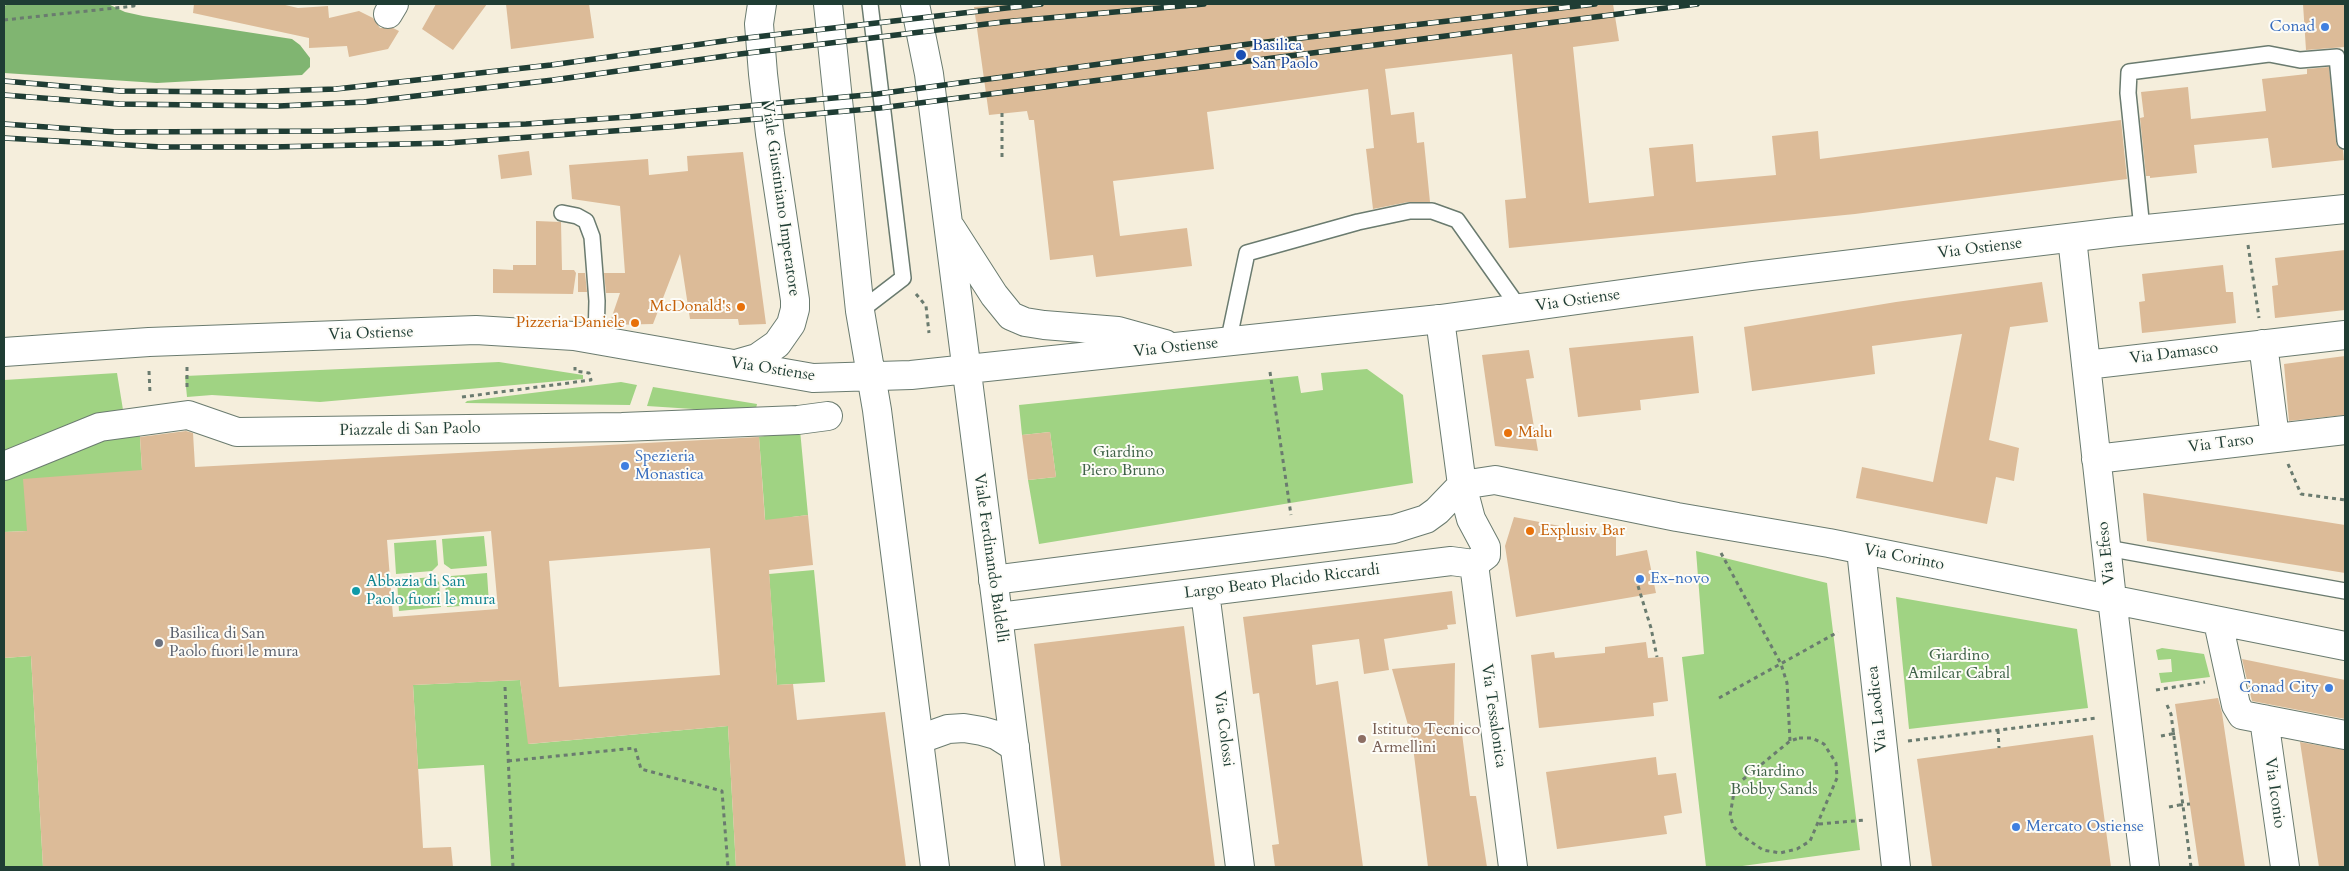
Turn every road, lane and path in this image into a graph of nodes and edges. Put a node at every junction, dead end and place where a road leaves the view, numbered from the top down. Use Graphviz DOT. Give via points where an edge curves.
graph roads {
  1 [pos="96,4"];
  2 [pos="134,4"];
  3 [pos="762,4"];
  4 [pos="828,4"];
  5 [pos="870,4"];
  6 [pos="915,4"];
  7 [pos="97,10"];
  8 [pos="4,20"];
  9 [pos="1002,113"];
  10 [pos="2345,141"];
  11 [pos="1002,156"];
  12 [pos="2345,209"];
  13 [pos="562,213"];
  14 [pos="2245,220"];
  15 [pos="948,224"];
  16 [pos="2142,229"];
  17 [pos="2072,238"];
  18 [pos="903,278"];
  19 [pos="1520,309"];
  20 [pos="860,311"];
  21 [pos="1440,319"];
  22 [pos="929,333"];
  23 [pos="2345,335"];
  24 [pos="596,340"];
  25 [pos="1228,343"];
  26 [pos="2263,344"];
  27 [pos="1176,348"];
  28 [pos="4,352"];
  29 [pos="192,364"];
  30 [pos="736,364"];
  31 [pos="584,365"];
  32 [pos="2086,366"];
  33 [pos="965,369"];
  34 [pos="1270,372"];
  35 [pos="871,377"];
  36 [pos="462,397"];
  37 [pos="176,416"];
  38 [pos="828,416"];
  39 [pos="2345,430"];
  40 [pos="2276,438"];
  41 [pos="2096,460"];
  42 [pos="4,466"];
  43 [pos="1462,485"];
  44 [pos="2301,494"];
  45 [pos="2345,500"];
  46 [pos="1290,514"];
  47 [pos="2107,548"];
  48 [pos="1861,550"];
  49 [pos="1721,552"];
  50 [pos="1474,564"];
  51 [pos="993,580"];
  52 [pos="1638,586"];
  53 [pos="2345,591"];
  54 [pos="1204,592"];
  55 [pos="2112,599"];
  56 [pos="999,617"];
  57 [pos="2218,622"];
  58 [pos="1838,632"];
  59 [pos="2345,646"];
  60 [pos="1657,657"];
  61 [pos="1781,664"];
  62 [pos="2230,678"];
  63 [pos="505,688"];
  64 [pos="2156,690"];
  65 [pos="1719,698"];
  66 [pos="2168,705"];
  67 [pos="2097,718"];
  68 [pos="2264,719"];
  69 [pos="1998,730"];
  70 [pos="2179,733"];
  71 [pos="2345,734"];
  72 [pos="2161,736"];
  73 [pos="920,739"];
  74 [pos="1790,741"];
  75 [pos="1902,742"];
  76 [pos="1015,747"];
  77 [pos="1999,748"];
  78 [pos="508,761"];
  79 [pos="2190,804"];
  80 [pos="2169,807"];
  81 [pos="1890,816"];
  82 [pos="1819,824"];
  83 [pos="513,867"];
  84 [pos="728,867"];
  85 [pos="935,867"];
  86 [pos="1030,867"];
  87 [pos="1240,867"];
  88 [pos="1514,867"];
  89 [pos="1896,867"];
  90 [pos="2145,867"];
  91 [pos="2191,867"];
  92 [pos="2285,867"];
  1 -- 7 [label="path"];
  2 -- 7 [label="path"];
  3 -- 30 [label="street, Viale Giustiniano Imperatore" via="759,30 765,91 795,309 791,324 777,344 757,358"];
  4 -- 20 [label="street"];
  5 -- 18 [label="lane"];
  6 -- 15 [label="street" via="929,74"];
  7 -- 8 [label="path"];
  9 -- 11 [label="path"];
  10 -- 16 [label="lane" via="2337,57 2300,60 2269,54 2129,72 2128,93"];
  12 -- 14 [label="street, Via Ostiense"];
  13 -- 24 [label="lane" via="586,221 592,237 597,300"];
  14 -- 16 [label="street, Via Ostiense"];
  14 -- 26 [label="path"];
  15 -- 27 [label="street" via="1011,316 1044,325 1144,336"];
  15 -- 33 [label="street"];
  16 -- 17 [label="street, Via Ostiense"];
  17 -- 19 [label="street, Via Ostiense" via="1752,276"];
  17 -- 32 [label="street, Via Efeso"];
  18 -- 20 [label="lane"];
  18 -- 22 [label="path" via="926,306"];
  19 -- 21 [label="street, Via Ostiense"];
  19 -- 25 [label="lane" via="1457,220 1432,211 1410,211 1247,253"];
  20 -- 35 [label="street"];
  21 -- 25 [label="street, Via Ostiense"];
  21 -- 43 [label="street"];
  23 -- 26 [label="street, Via Damasco"];
  24 -- 28 [label="street, Via Ostiense" via="469,330 148,342"];
  24 -- 30 [label="street, Via Ostiense"];
  25 -- 27 [label="street, Via Ostiense"];
  26 -- 32 [label="street, Via Damasco"];
  26 -- 40 [label="street"];
  27 -- 33 [label="street, Via Ostiense"];
  29 -- 37 [label="path" via="187,364 187,397"];
  30 -- 35 [label="street, Via Ostiense" via="813,378"];
  31 -- 36 [label="path" via="575,365 575,371 589,373 591,380"];
  32 -- 41 [label="street, Via Efeso"];
  33 -- 35 [label="street, Via Ostiense"];
  33 -- 51 [label="street, Viale Ferdinando Baldelli"];
  34 -- 46 [label="path"];
  35 -- 73 [label="street"];
  37 -- 38 [label="street, Piazzale di San Paolo" via="188,415 237,432 622,427"];
  37 -- 42 [label="street, Piazzale di San Paolo" via="100,427"];
  39 -- 40 [label="street, Via Tarso"];
  40 -- 41 [label="street, Via Tarso"];
  41 -- 47 [label="street, Via Efeso"];
  43 -- 48 [label="street, Via Corinto" via="1495,480"];
  43 -- 50 [label="street" via="1471,518 1486,547 1486,556"];
  43 -- 51 [label="street" via="1426,519 1394,529"];
  44 -- 45 [label="path"];
  47 -- 53 [label="lane"];
  47 -- 55 [label="street, Via Efeso"];
  48 -- 55 [label="street, Via Corinto"];
  48 -- 81 [label="street, Via Laodicea"];
  49 -- 61 [label="path"];
  50 -- 54 [label="street, Largo Beato Placido Riccardi" via="1451,561"];
  50 -- 88 [label="street, Via Tessalonica"];
  51 -- 56 [label="street, Viale Ferdinando Baldelli"];
  52 -- 60 [label="path"];
  54 -- 56 [label="street, Largo Beato Placido Riccardi"];
  54 -- 87 [label="street, Via Colossi"];
  55 -- 57 [label="street, Via Corinto"];
  55 -- 90 [label="street, Via Efeso"];
  56 -- 76 [label="street, Viale Ferdinando Baldelli"];
  57 -- 59 [label="street, Via Corinto"];
  57 -- 62 [label="street"];
  58 -- 61 [label="path"];
  61 -- 65 [label="path"];
  61 -- 74 [label="path" via="1787,683"];
  62 -- 64 [label="path"];
  62 -- 68 [label="street" via="2239,711"];
  63 -- 78 [label="path"];
  66 -- 91 [label="path"];
  67 -- 69 [label="path"];
  68 -- 71 [label="street"];
  68 -- 92 [label="street, Via Iconio"];
  69 -- 75 [label="path"];
  69 -- 77 [label="path"];
  70 -- 72 [label="path, bridge"];
  73 -- 76 [label="street" via="948,728 964,728 996,735"];
  73 -- 85 [label="street"];
  74 -- 82 [label="path" via="1812,738 1824,744 1836,763 1837,778"];
  74 -- 82 [label="path" via="1735,786 1730,816 1741,835 1763,850 1780,853 1810,842"];
  76 -- 86 [label="street, Viale Ferdinando Baldelli"];
  78 -- 83 [label="path"];
  78 -- 84 [label="path" via="635,748 641,769 722,791"];
  79 -- 80 [label="path, bridge"];
  81 -- 82 [label="path"];
  81 -- 89 [label="street, Via Laodicea"];
}
